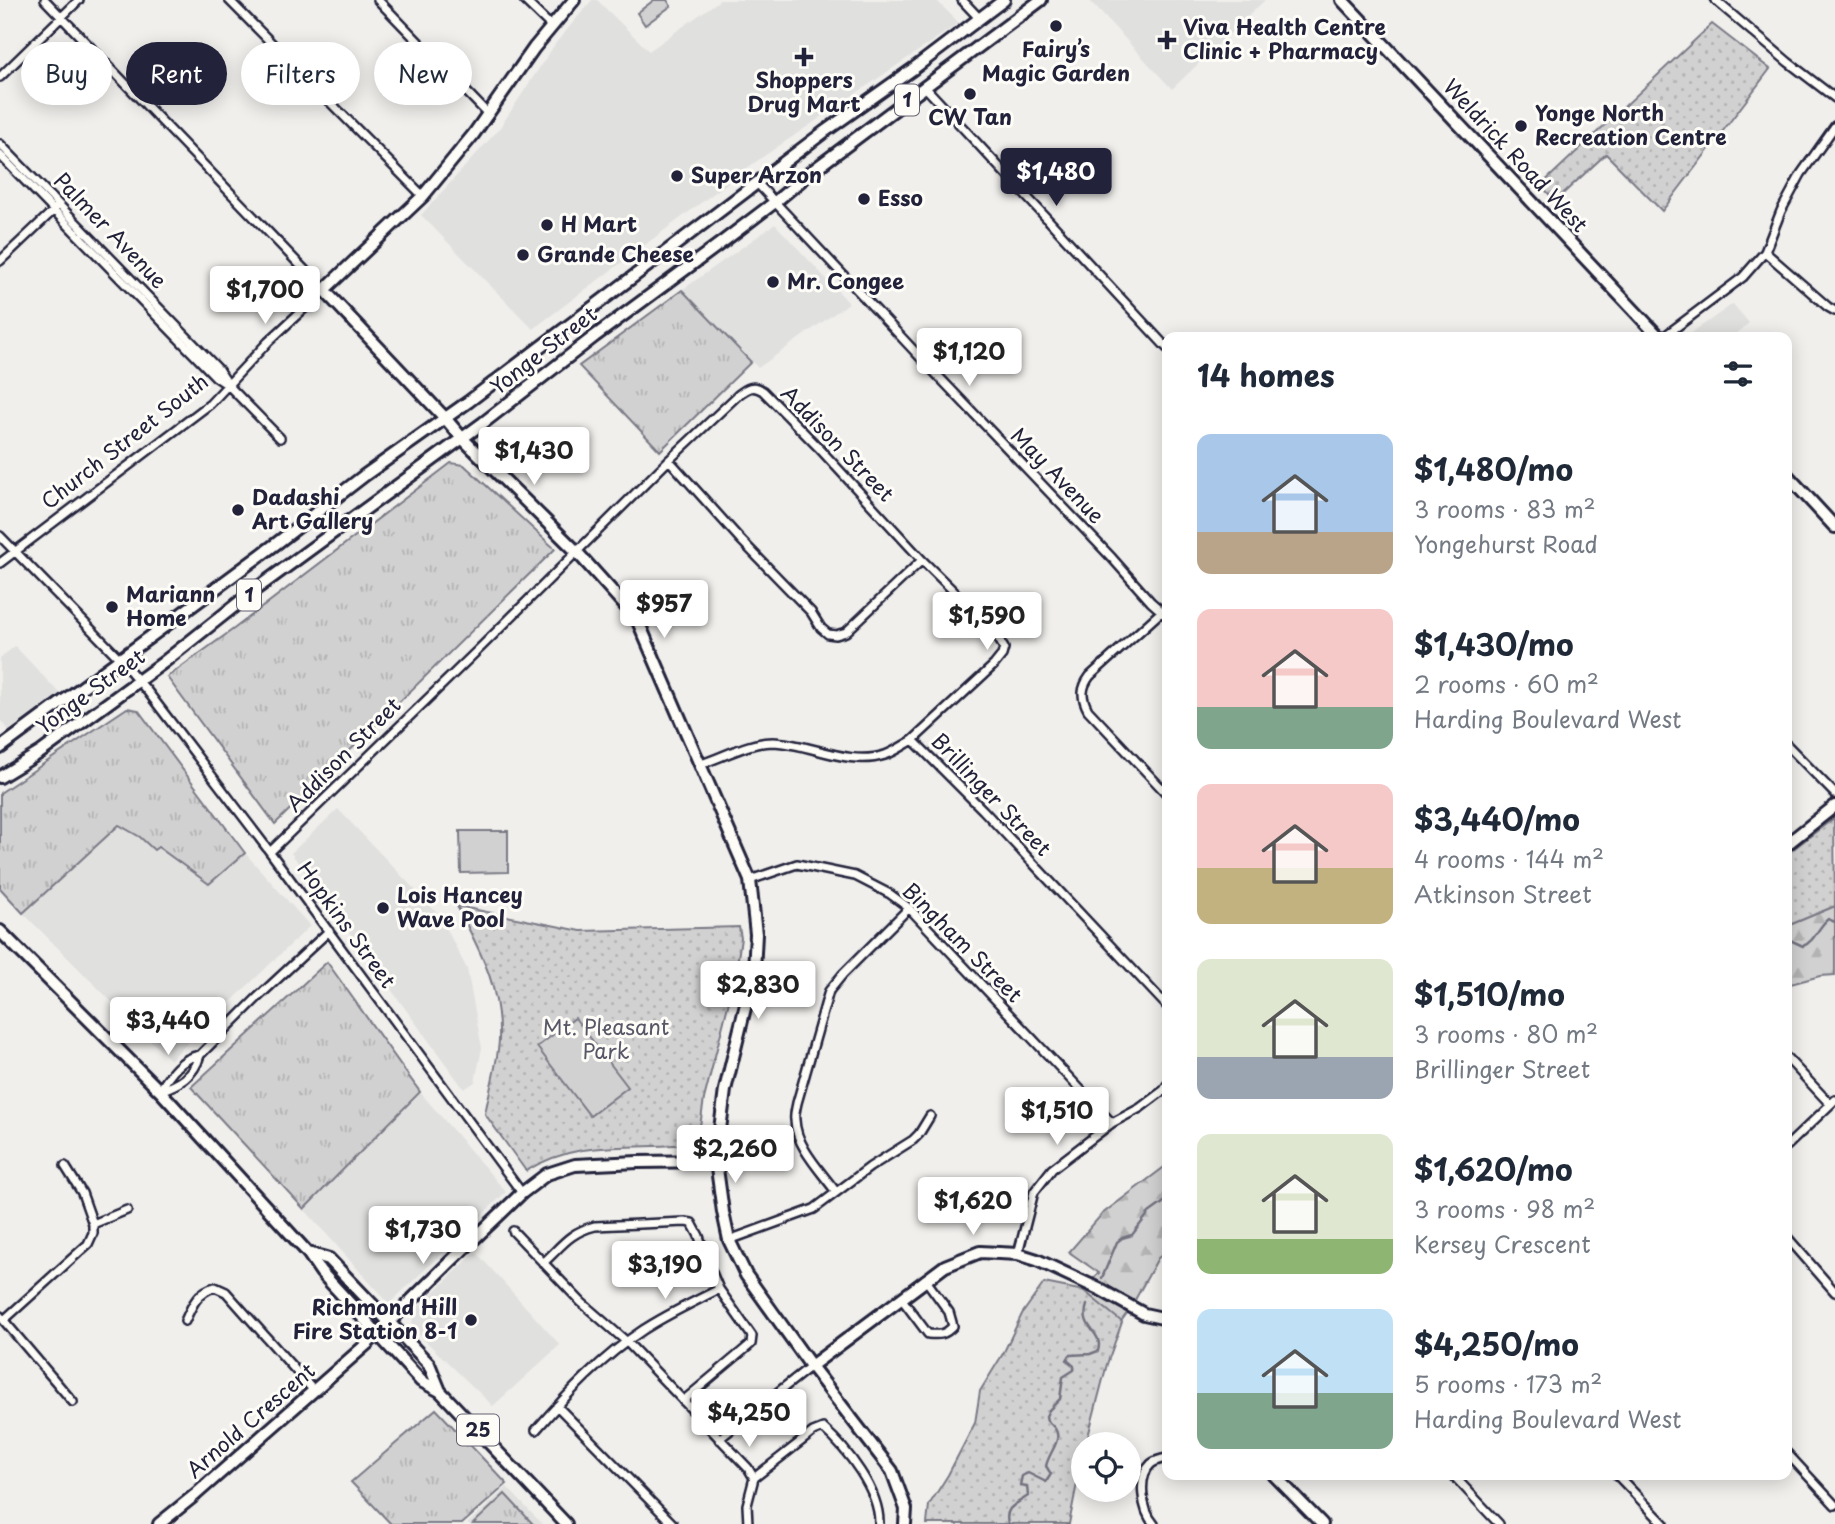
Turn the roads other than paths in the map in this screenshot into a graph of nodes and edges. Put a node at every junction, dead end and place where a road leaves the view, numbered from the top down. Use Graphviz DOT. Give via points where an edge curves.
graph roads {
  1 [pos="45,0"];
  2 [pos="79,0"];
  3 [pos="377,0"];
  4 [pos="524,0"];
  5 [pos="574,0"];
  6 [pos="962,0"];
  7 [pos="1004,0"];
  8 [pos="1041,0"];
  9 [pos="1342,0"];
  10 [pos="1715,0"];
  11 [pos="235,2"];
  12 [pos="60,16"];
  13 [pos="980,19"];
  14 [pos="551,26"];
  15 [pos="0,77"];
  16 [pos="925,87"];
  17 [pos="1835,98"];
  18 [pos="488,114"];
  19 [pos="1835,126"];
  20 [pos="0,144"];
  21 [pos="0,155"];
  22 [pos="757,183"];
  23 [pos="423,196"];
  24 [pos="775,202"];
  25 [pos="57,207"];
  26 [pos="1765,252"];
  27 [pos="0,261"];
  28 [pos="324,290"];
  29 [pos="1835,311"];
  30 [pos="1655,332"];
  31 [pos="1669,332"];
  32 [pos="1162,343"];
  33 [pos="228,385"];
  34 [pos="444,418"];
  35 [pos="280,438"];
  36 [pos="461,438"];
  37 [pos="670,460"];
  38 [pos="1792,480"];
  39 [pos="1835,527"];
  40 [pos="0,536"];
  41 [pos="576,551"];
  42 [pos="15,552"];
  43 [pos="922,560"];
  44 [pos="0,563"];
  45 [pos="1162,612"];
  46 [pos="1162,616"];
  47 [pos="120,659"];
  48 [pos="138,680"];
  49 [pos="913,740"];
  50 [pos="0,748"];
  51 [pos="1792,750"];
  52 [pos="701,764"];
  53 [pos="0,777"];
  54 [pos="1162,789"];
  55 [pos="1835,794"];
  56 [pos="1835,806"];
  57 [pos="1792,840"];
  58 [pos="270,852"];
  59 [pos="750,880"];
  60 [pos="909,908"];
  61 [pos="0,931"];
  62 [pos="329,931"];
  63 [pos="1162,1001"];
  64 [pos="200,1055"];
  65 [pos="1792,1063"];
  66 [pos="160,1091"];
  67 [pos="1162,1092"];
  68 [pos="1832,1102"];
  69 [pos="930,1116"];
  70 [pos="1112,1123"];
  71 [pos="1792,1141"];
  72 [pos="716,1161"];
  73 [pos="65,1166"];
  74 [pos="836,1192"];
  75 [pos="522,1193"];
  76 [pos="127,1209"];
  77 [pos="93,1224"];
  78 [pos="513,1231"];
  79 [pos="729,1240"];
  80 [pos="1792,1243"];
  81 [pos="309,1253"];
  82 [pos="1018,1254"];
  83 [pos="543,1263"];
  84 [pos="925,1279"];
  85 [pos="719,1289"];
  86 [pos="1835,1292"];
  87 [pos="901,1298"];
  88 [pos="2,1318"];
  89 [pos="1162,1318"];
  90 [pos="185,1321"];
  91 [pos="389,1322"];
  92 [pos="377,1334"];
  93 [pos="627,1342"];
  94 [pos="811,1366"];
  95 [pos="314,1391"];
  96 [pos="440,1391"];
  97 [pos="683,1401"];
  98 [pos="73,1402"];
  99 [pos="557,1406"];
  100 [pos="536,1430"];
  101 [pos="719,1439"];
  102 [pos="1792,1458"];
  103 [pos="1162,1459"];
  104 [pos="754,1478"];
  105 [pos="1280,1480"];
  106 [pos="1458,1480"];
  107 [pos="1622,1480"];
  108 [pos="1835,1505"];
  109 [pos="159,1524"];
  110 [pos="566,1524"];
  111 [pos="673,1524"];
  112 [pos="748,1524"];
  113 [pos="879,1524"];
  114 [pos="905,1524"];
  115 [pos="1154,1524"];
  116 [pos="1322,1524"];
  117 [pos="1499,1524"];
  118 [pos="1664,1524"];
  1 -- 12 [label="street"];
  2 -- 12 [label="street"];
  3 -- 18 [label="street"];
  4 -- 14 [label="street"];
  5 -- 14 [label="street, Church Street South"];
  6 -- 13 [label="street"];
  7 -- 13 [label="street, Yonge Street / 1"];
  8 -- 16 [label="street, Yonge Street / 1"];
  9 -- 30 [label="street, Weldrick Road West"];
  10 -- 17 [label="street"];
  11 -- 23 [label="street"];
  12 -- 15 [label="street"];
  12 -- 28 [label="street"];
  13 -- 22 [label="street, Yonge Street / 1"];
  14 -- 18 [label="street, Church Street South"];
  16 -- 24 [label="street, Yonge Street / 1"];
  16 -- 32 [label="street"];
  18 -- 23 [label="street, Church Street South"];
  19 -- 26 [label="street" via="1801,174"];
  20 -- 25 [label="street, Palmer Avenue"];
  21 -- 25 [label="street, Palmer Avenue"];
  22 -- 24 [label="street, May Avenue"];
  22 -- 34 [label="street, Yonge Street / 1"];
  23 -- 28 [label="street, Church Street South"];
  24 -- 36 [label="street, Yonge Street / 1"];
  24 -- 45 [label="street, May Avenue"];
  25 -- 27 [label="street"];
  25 -- 33 [label="street, Palmer Avenue" via="218,369"];
  26 -- 29 [label="street"];
  26 -- 31 [label="street" via="1742,277"];
  28 -- 33 [label="street, Church Street South"];
  28 -- 34 [label="street"];
  33 -- 35 [label="street, Palmer Avenue"];
  33 -- 42 [label="street, Church Street South" via="210,404"];
  34 -- 36 [label="street"];
  34 -- 47 [label="street, Yonge Street / 1"];
  36 -- 41 [label="street"];
  36 -- 48 [label="street, Yonge Street / 1"];
  37 -- 41 [label="street, Addison Street"];
  37 -- 43 [label="street, Addison Street" via="747,388 758,388"];
  37 -- 43 [label="street" via="828,634 846,632"];
  38 -- 39 [label="street"];
  40 -- 42 [label="street, Hopkins Street"];
  41 -- 52 [label="street" via="637,619"];
  41 -- 58 [label="street, Addison Street"];
  42 -- 44 [label="street, Church Street South"];
  42 -- 47 [label="street, Hopkins Street"];
  43 -- 49 [label="street, Addison Street" via="994,631 1004,653"];
  46 -- 54 [label="street, May Avenue" via="1090,676 1082,692 1088,710"];
  47 -- 48 [label="street, Hopkins Street"];
  47 -- 50 [label="street, Yonge Street / 1"];
  48 -- 53 [label="street, Yonge Street / 1"];
  48 -- 58 [label="street, Hopkins Street"];
  49 -- 52 [label="street, Brillinger Street" via="886,755 855,758 763,743"];
  49 -- 63 [label="street, Brillinger Street"];
  51 -- 55 [label="street"];
  52 -- 59 [label="street"];
  56 -- 57 [label="street"];
  58 -- 62 [label="street, Hopkins Street"];
  59 -- 60 [label="street, Bingham Street" via="797,864 855,876"];
  59 -- 72 [label="street" via="756,934 754,971 725,1090"];
  60 -- 70 [label="street, Bingham Street"];
  60 -- 74 [label="street" via="829,991 797,1103 796,1131"];
  61 -- 66 [label="street, 25"];
  62 -- 64 [label="street"];
  62 -- 75 [label="street, Hopkins Street"];
  64 -- 66 [label="street" via="180,1065"];
  64 -- 66 [label="street" via="197,1066 179,1084"];
  65 -- 68 [label="street"];
  66 -- 81 [label="street, 25"];
  67 -- 70 [label="street"];
  68 -- 71 [label="street"];
  69 -- 74 [label="street" via="914,1140"];
  70 -- 82 [label="street" via="1043,1179 1034,1192"];
  72 -- 75 [label="street, Arnold Crescent" via="575,1165 547,1174"];
  72 -- 79 [label="street"];
  73 -- 77 [label="street" via="82,1193"];
  74 -- 79 [label="street" via="814,1209"];
  75 -- 91 [label="street, Arnold Crescent"];
  76 -- 77 [label="street"];
  77 -- 88 [label="street" via="88,1244"];
  78 -- 83 [label="street"];
  79 -- 94 [label="street" via="746,1275"];
  80 -- 86 [label="street"];
  81 -- 91 [label="street, 25" via="329,1259"];
  81 -- 92 [label="street, 25"];
  82 -- 84 [label="street" via="980,1252"];
  82 -- 89 [label="street" via="1144,1314"];
  83 -- 85 [label="street" via="583,1229 692,1223"];
  83 -- 93 [label="street"];
  84 -- 87 [label="street"];
  84 -- 87 [label="street" via="949,1312 953,1325 947,1332 929,1334"];
  85 -- 93 [label="street"];
  85 -- 97 [label="street" via="752,1336 751,1344"];
  87 -- 94 [label="street"];
  88 -- 98 [label="street"];
  90 -- 95 [label="street" via="197,1297 207,1289 226,1292"];
  91 -- 92 [label="street, Arnold Crescent"];
  91 -- 96 [label="street, 25" via="429,1364"];
  92 -- 95 [label="street, Arnold Crescent"];
  92 -- 96 [label="street, 25" via="421,1381"];
  93 -- 97 [label="street"];
  93 -- 99 [label="street"];
  94 -- 101 [label="street"];
  94 -- 114 [label="street" via="892,1471 906,1509"];
  95 -- 109 [label="street, Arnold Crescent"];
  96 -- 110 [label="street, 25"];
  97 -- 101 [label="street"];
  99 -- 100 [label="street"];
  99 -- 111 [label="street"];
  101 -- 104 [label="street"];
  102 -- 108 [label="street"];
  103 -- 115 [label="street" via="1145,1471 1143,1484 1143,1506"];
  104 -- 112 [label="street"];
  104 -- 113 [label="street" via="823,1428 865,1477"];
  105 -- 116 [label="street"];
  106 -- 117 [label="street"];
  107 -- 118 [label="street"];
}
